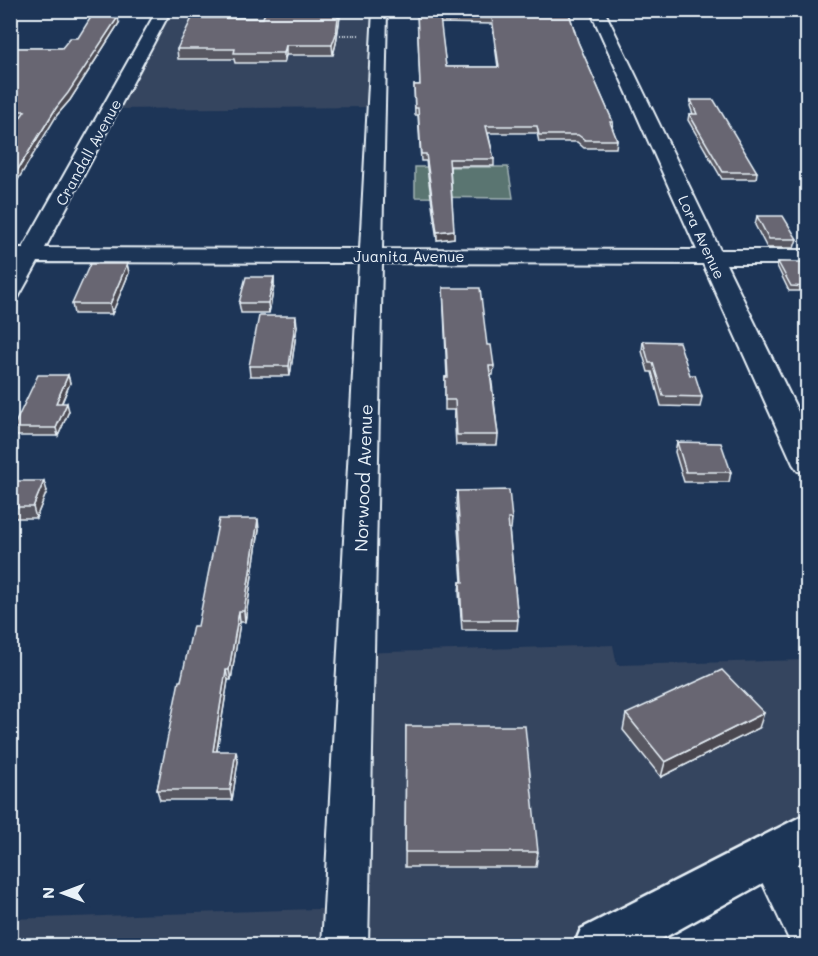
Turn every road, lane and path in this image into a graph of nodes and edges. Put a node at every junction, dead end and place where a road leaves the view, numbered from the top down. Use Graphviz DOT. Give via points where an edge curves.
graph roads {
  1 [pos="164,10"];
  2 [pos="380,10"];
  3 [pos="597,10"];
  4 [pos="21,255"];
  5 [pos="371,256"];
  6 [pos="711,257"];
  7 [pos="807,257"];
  8 [pos="10,293"];
  9 [pos="807,464"];
  10 [pos="789,844"];
  11 [pos="807,931"];
  12 [pos="345,945"];
  13 [pos="599,945"];
  1 -- 4 [label="street, Crandall Avenue"];
  2 -- 5 [label="street, Norwood Avenue"];
  3 -- 6 [label="street, Lora Avenue"];
  4 -- 5 [label="street, Juanita Avenue"];
  4 -- 8 [label="street, Crandall Avenue"];
  5 -- 6 [label="street, Juanita Avenue"];
  5 -- 12 [label="street, Norwood Avenue"];
  6 -- 7 [label="street, Juanita Avenue"];
  6 -- 9 [label="street, Lora Avenue"];
  10 -- 11 [label="street"];
  10 -- 13 [label="main road"];
}
